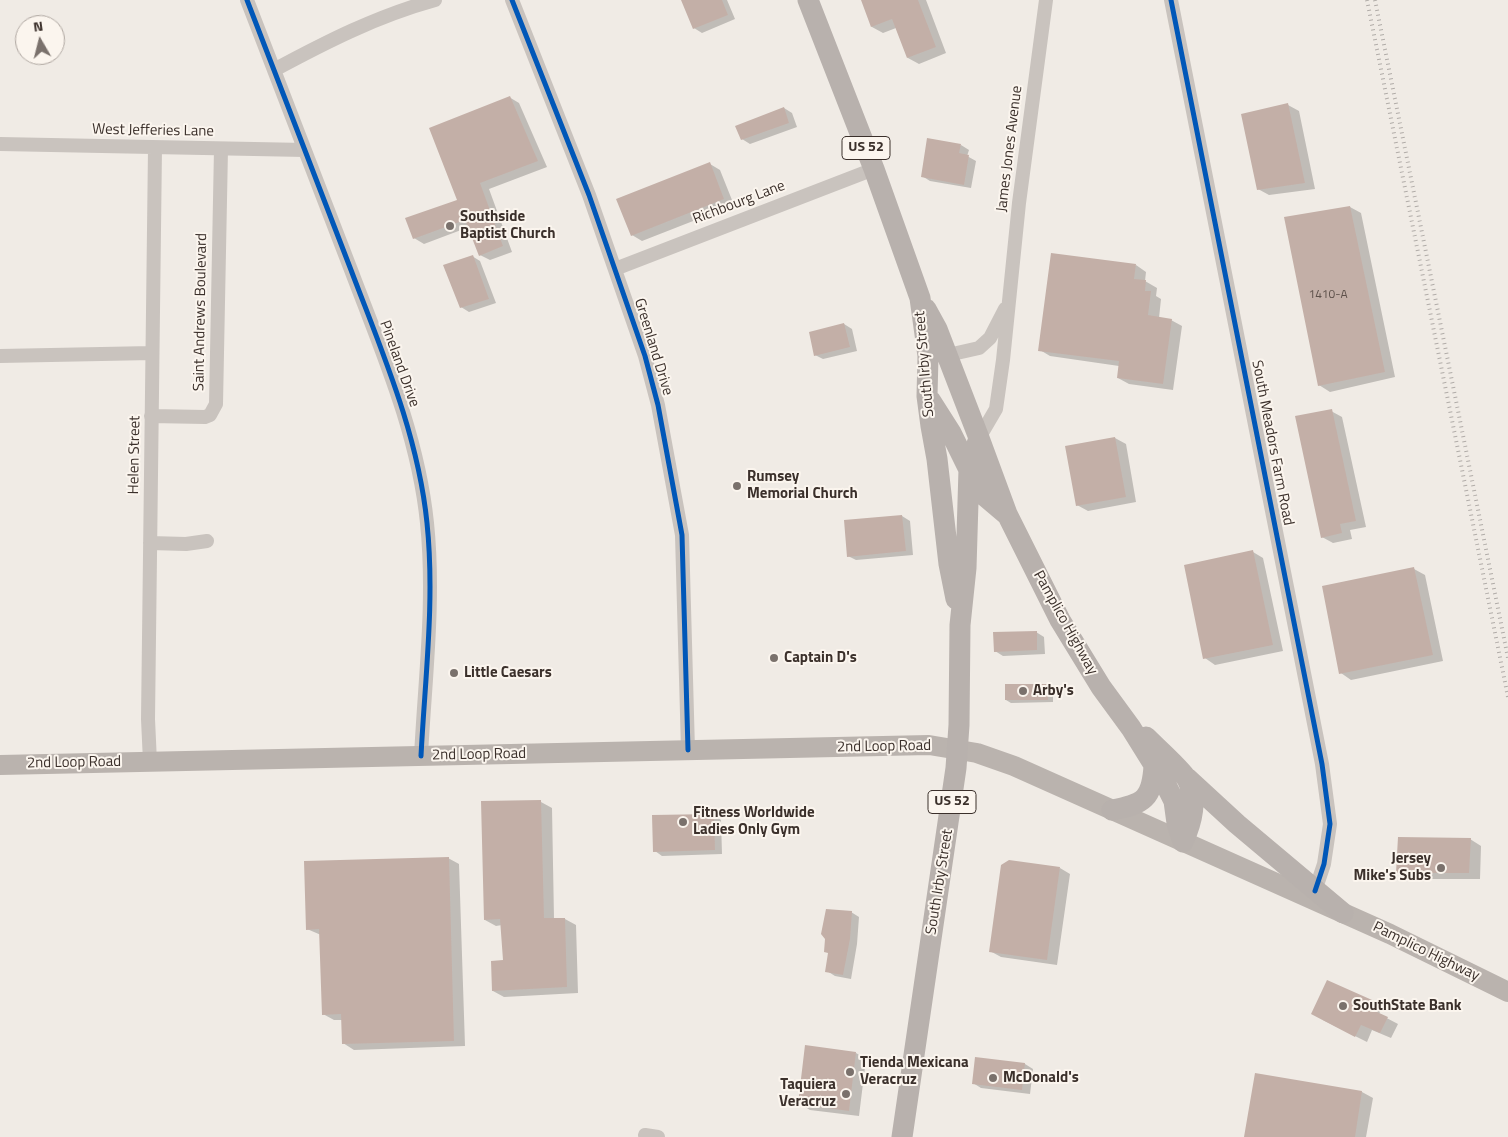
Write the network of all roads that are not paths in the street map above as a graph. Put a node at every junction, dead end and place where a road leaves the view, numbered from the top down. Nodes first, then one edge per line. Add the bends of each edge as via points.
1 (247, 0) edge
2 (435, 0) edge
3 (512, 0) edge
4 (808, 0) edge
5 (1046, 0) edge
6 (1171, 0) edge
7 (274, 70) junction
8 (0, 144) edge
9 (155, 148) junction
10 (221, 149) junction
11 (305, 150) junction
12 (874, 169) junction
13 (615, 269) junction
14 (920, 298) junction
15 (1009, 302) junction
16 (152, 353) junction
17 (948, 355) junction
18 (0, 356) edge
19 (928, 396) junction
20 (151, 416) junction
21 (980, 438) junction
22 (969, 469) junction
23 (1007, 514) junction
24 (207, 541) dead end
25 (150, 543) junction
26 (960, 625) junction
27 (1131, 728) junction
28 (958, 749) junction
29 (688, 750) junction
30 (421, 756) junction
31 (150, 762) junction
32 (0, 765) edge
33 (1154, 766) junction
34 (1187, 778) junction
35 (1112, 810) junction
36 (1183, 842) junction
37 (1315, 891) junction
38 (1343, 913) junction
39 (1508, 992) edge
40 (902, 1137) edge

1 - 7 street, Pineland Drive
2 - 7 street via 366,23
3 - 13 street, Greenland Drive
4 - 12 main road, South Irby Street / US 52
5 - 15 street, James Jones Avenue
6 - 37 street, South Meadors Farm Road via 1322,764 1330,824 1324,864
7 - 11 street, Pineland Drive
8 - 9 street, West Jefferies Lane
9 - 10 street, West Jefferies Lane
9 - 16 street, Helen Street
10 - 11 street, West Jefferies Lane
10 - 20 street, Saint Andrews Boulevard via 216,404 205,417
11 - 30 street, Pineland Drive via 385,359 414,449 422,487 427,523 430,639
12 - 13 street, Richbourg Lane
12 - 14 main road, South Irby Street / US 52
13 - 29 street, Greenland Drive via 658,405 682,535
14 - 17 main road, Pamplico Highway
14 - 19 main road, South Irby Street / US 52 via 928,356
15 - 17 street, James Jones Avenue via 990,338 979,348
15 - 21 street, James Jones Avenue via 996,410
16 - 18 street
16 - 20 street, Helen Street
17 - 21 main road, Pamplico Highway
19 - 22 main road, Pamplico Highway
19 - 26 main road, South Irby Street / US 52
20 - 25 street, Helen Street
21 - 22 main road, South Irby Street / US 52
21 - 23 main road, Pamplico Highway
22 - 23 main road, Pamplico Highway via 980,492
22 - 26 main road, South Irby Street / US 52 via 966,568
23 - 27 main road, Pamplico Highway via 1060,620 1101,687
24 - 25 street
25 - 31 street, Helen Street
26 - 28 main road, South Irby Street / US 52
27 - 33 main road, Pamplico Highway
27 - 34 main road, Pamplico Highway via 1143,733
28 - 29 main road, 2nd Loop Road via 929,745
28 - 35 main road, Pamplico Highway via 1014,766
28 - 40 main road, South Irby Street / US 52
29 - 30 main road, 2nd Loop Road
30 - 31 main road, 2nd Loop Road
31 - 32 main road, 2nd Loop Road
33 - 35 main road via 1153,784 1146,797 1135,805
33 - 36 main road, Pamplico Highway via 1174,801
34 - 36 main road via 1193,811
34 - 37 main road, Pamplico Highway
35 - 36 main road, Pamplico Highway
36 - 38 main road, Pamplico Highway
37 - 38 main road, Pamplico Highway
38 - 39 main road, Pamplico Highway

